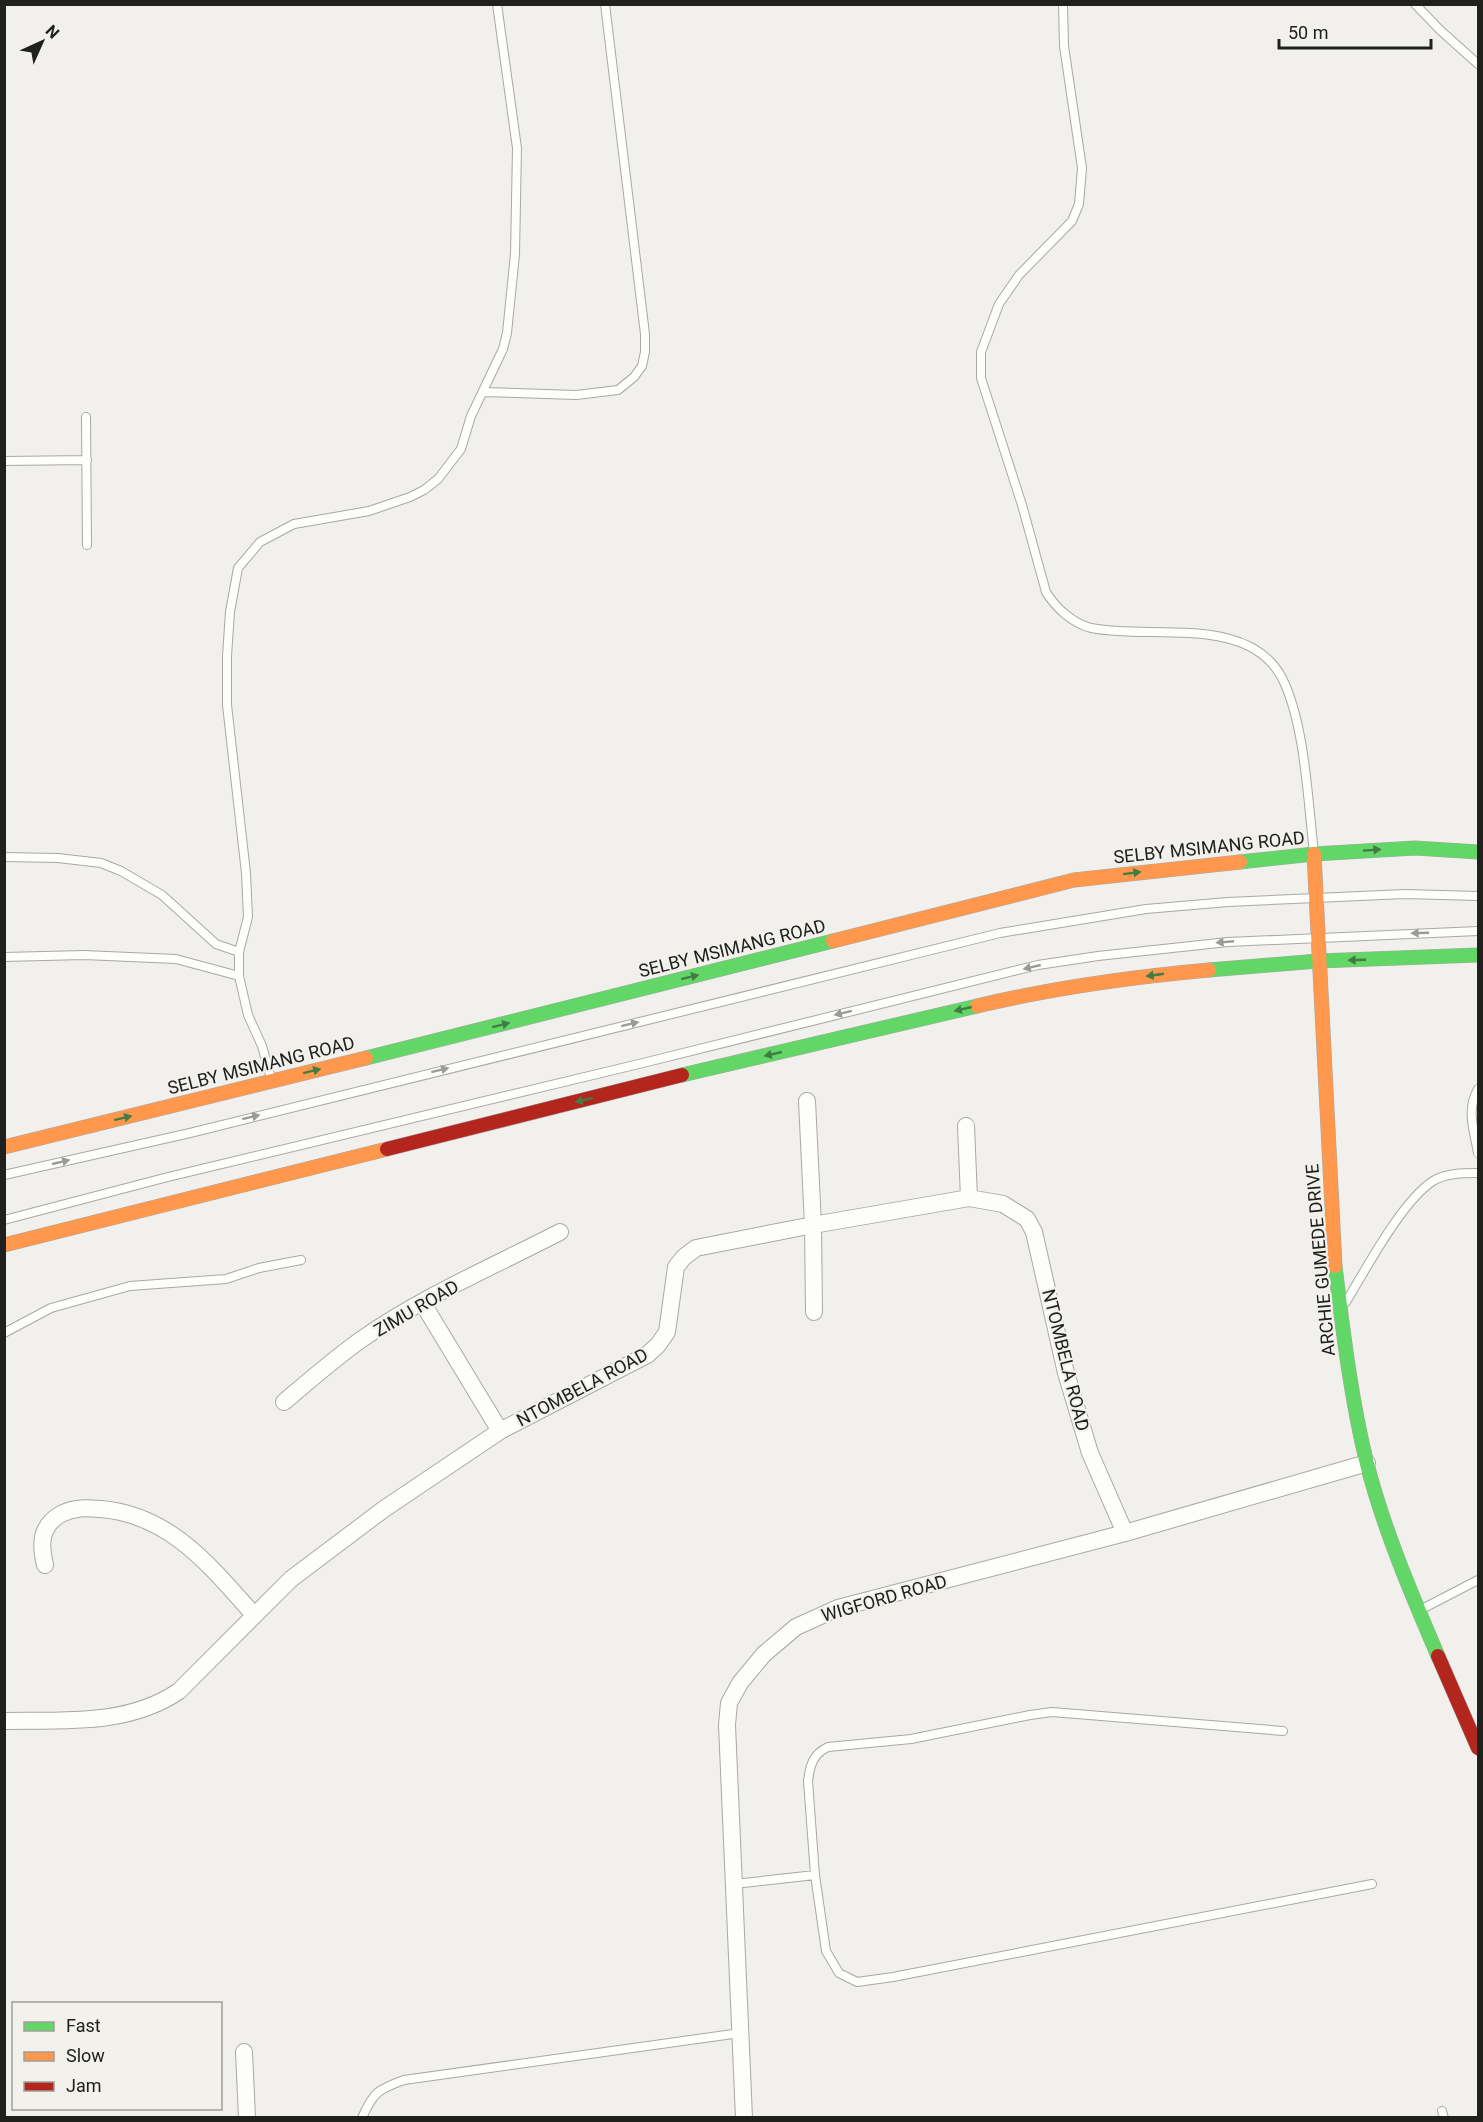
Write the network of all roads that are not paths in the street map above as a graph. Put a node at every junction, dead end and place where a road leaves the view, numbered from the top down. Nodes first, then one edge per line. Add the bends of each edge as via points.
1 (497, 4) edge
2 (604, 4) edge
3 (1062, 4) edge
4 (1415, 4) edge
5 (1479, 64) edge
6 (483, 392) junction
7 (86, 417) dead end
8 (87, 460) junction
9 (4, 461) edge
10 (87, 545) dead end
11 (1479, 852) edge
12 (1314, 854) junction
13 (4, 857) edge
14 (1479, 896) edge
15 (1316, 898) junction
16 (1479, 931) edge
17 (1317, 938) junction
18 (239, 952) junction
19 (1479, 955) edge
20 (4, 957) edge
21 (1318, 961) junction
22 (239, 976) junction
23 (272, 1081) junction
24 (1479, 1089) edge
25 (807, 1101) dead end
26 (966, 1126) dead end
27 (4, 1147) edge
28 (1479, 1153) edge
29 (1479, 1173) edge
30 (4, 1176) edge
31 (969, 1198) junction
32 (4, 1220) edge
33 (813, 1225) junction
34 (560, 1232) dead end
35 (4, 1245) edge
36 (301, 1260) dead end
37 (422, 1302) junction
38 (814, 1312) dead end
39 (1340, 1312) junction
40 (4, 1333) edge
41 (284, 1402) dead end
42 (500, 1431) junction
43 (1367, 1463) junction
44 (1125, 1533) junction
45 (45, 1565) dead end
46 (1479, 1580) edge
47 (1419, 1611) junction
48 (254, 1615) junction
49 (4, 1721) edge
50 (1474, 1728) edge
51 (1284, 1731) dead end
52 (1479, 1748) edge
53 (815, 1875) junction
54 (734, 1884) junction
55 (1372, 1884) dead end
56 (740, 2033) junction
57 (244, 2052) dead end
58 (247, 2118) edge
59 (362, 2118) edge
60 (744, 2118) edge

1 - 6 lane via 517,148 514,254 507,333
2 - 6 lane via 645,334 642,366 618,390 576,395
3 - 12 lane via 1064,46 1082,168 1079,204 1072,221 1020,275 999,304 981,352 981,378 1046,592 1054,604 1068,617 1090,628 1224,636 1258,649 1277,670 1289,694 1300,745
4 - 5 lane
6 - 18 lane via 461,449 438,479 424,490 369,511 294,524 260,542 238,568 230,612 227,705 246,873 248,917
7 - 8 lane
8 - 9 lane
8 - 10 lane
12 -> 11 main road, SELBY MSIMANG ROAD via 1415,848
12 - 15 main road, ARCHIE GUMEDE DRIVE
23 -> 12 main road, SELBY MSIMANG ROAD via 1074,880
13 - 18 lane via 101,863 121,871 162,895 216,944
14 - 15 lane
15 - 17 main road, ARCHIE GUMEDE DRIVE
30 -> 15 lane via 1000,933 1146,909
16 -> 17 lane
17 - 21 main road, ARCHIE GUMEDE DRIVE
17 -> 32 lane via 1228,942 1038,965
18 - 22 lane
19 -> 21 main road
20 - 22 lane via 176,959
21 -> 35 main road via 1164,974 1026,994 628,1088
21 - 39 main road, ARCHIE GUMEDE DRIVE
22 - 23 lane via 248,1015
27 -> 23 main road, SELBY MSIMANG ROAD
24 - 28 lane via 1471,1112
25 - 33 street
26 - 31 street
29 - 39 lane via 1447,1176 1423,1189 1378,1250
31 - 33 street, NTOMBELA ROAD
31 - 44 street, NTOMBELA ROAD via 1003,1204 1027,1219 1034,1232 1066,1373 1090,1453
33 - 38 street
33 - 42 street, NTOMBELA ROAD via 696,1248 676,1267 667,1332 658,1345 647,1355
34 - 37 street, ZIMU ROAD
36 - 40 lane via 226,1279 130,1286 51,1308
37 - 41 street, ZIMU ROAD via 335,1359
37 - 42 street
39 - 43 main road, ARCHIE GUMEDE DRIVE
42 - 48 street, NTOMBELA ROAD via 324,1553
43 - 44 street, WIGFORD ROAD
43 - 47 main road, ARCHIE GUMEDE DRIVE via 1388,1532
44 - 54 street, WIGFORD ROAD via 838,1608 796,1627 764,1654 729,1703
45 - 48 street via 41,1546 45,1532 58,1516 78,1508 133,1514 158,1525 206,1562
46 - 47 lane
47 - 50 main road, ARCHIE GUMEDE DRIVE
48 - 49 street, NTOMBELA ROAD via 179,1691 161,1703 93,1720
50 - 52 main road, ARCHIE GUMEDE DRIVE
51 - 53 lane via 1052,1713 911,1739 828,1747 820,1751 809,1768
53 - 54 lane
53 - 55 lane via 826,1951 839,1973 857,1982
54 - 56 street, WIGFORD ROAD
56 - 59 lane via 404,2080 381,2088
56 - 60 street, WIGFORD ROAD
57 - 58 street

